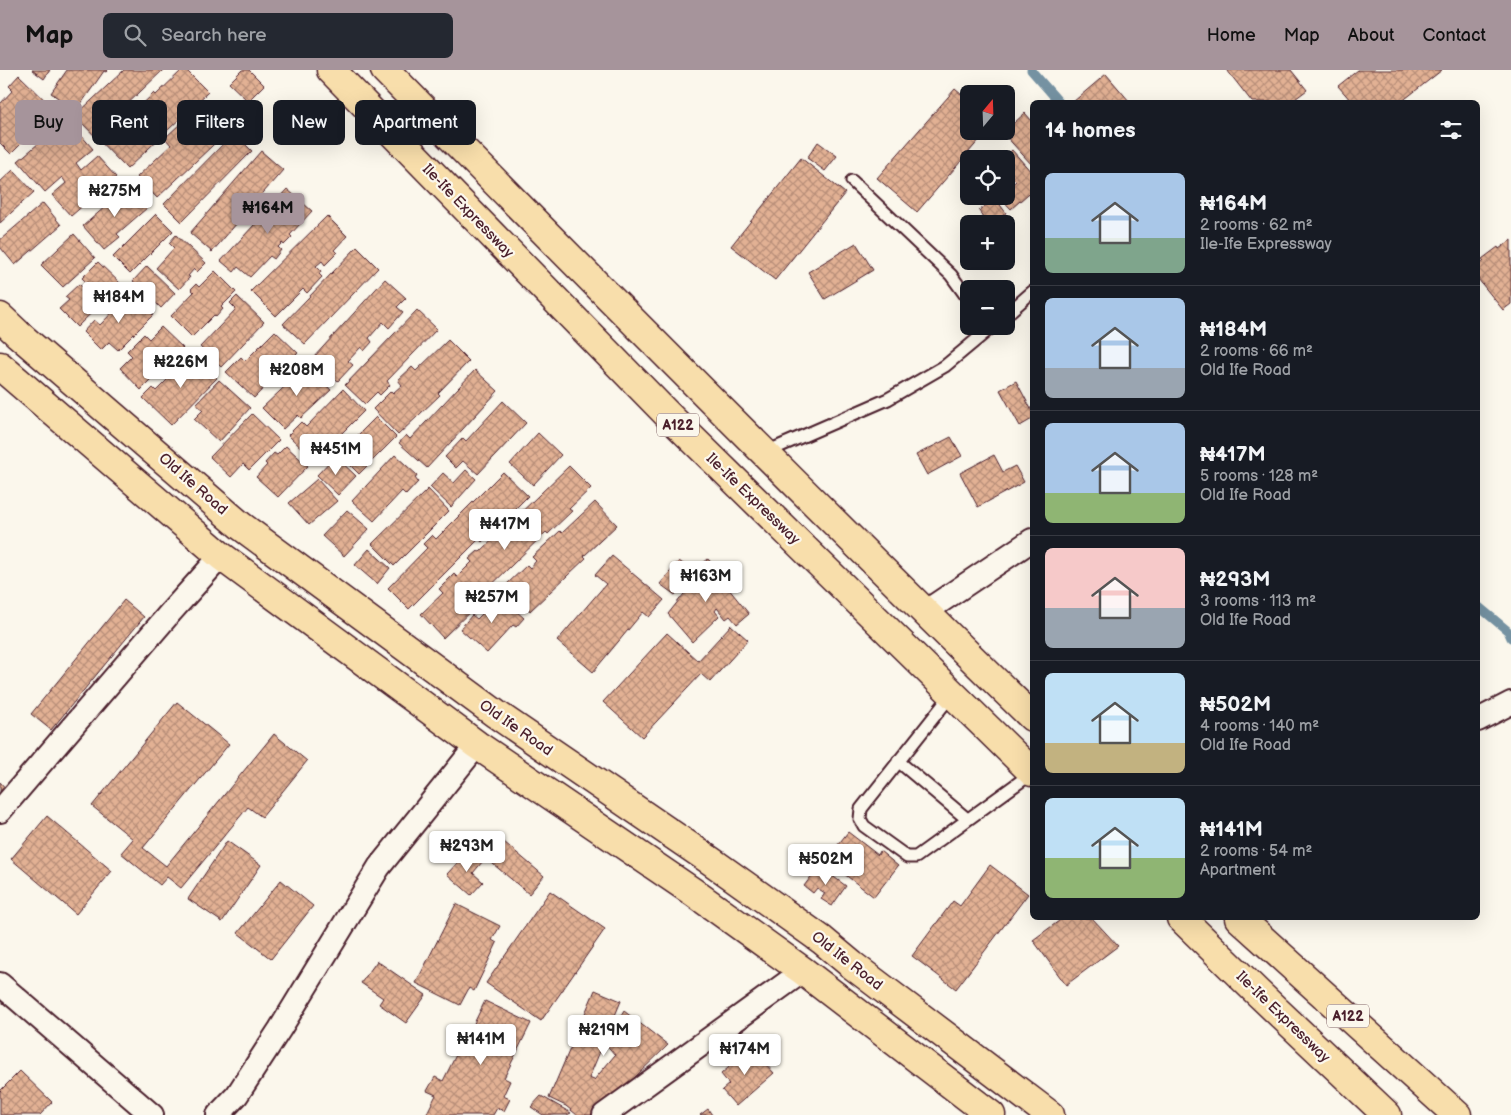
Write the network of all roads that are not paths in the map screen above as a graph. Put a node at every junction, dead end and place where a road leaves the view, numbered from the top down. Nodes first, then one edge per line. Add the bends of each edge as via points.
1 (331, 70) edge
2 (385, 70) edge
3 (852, 182) dead end
4 (960, 288) edge
5 (1030, 294) edge
6 (1015, 307) edge
7 (0, 317) edge
8 (981, 335) edge
9 (0, 366) edge
10 (764, 452) junction
11 (1030, 541) edge
12 (221, 556) junction
13 (925, 612) junction
14 (952, 693) junction
15 (1511, 703) edge
16 (1030, 715) edge
17 (1480, 719) edge
18 (477, 745) junction
19 (898, 761) junction
20 (1030, 771) edge
21 (1030, 774) edge
22 (0, 811) edge
23 (967, 819) junction
24 (1183, 920) edge
25 (1241, 920) edge
26 (803, 971) junction
27 (0, 984) edge
28 (152, 1115) edge
29 (218, 1115) edge
30 (604, 1115) edge
31 (991, 1115) edge
32 (1050, 1115) edge
33 (1387, 1115) edge
34 (1456, 1115) edge

1 - 14 main road, Ile-Ife Expressway / A122 via 666,413
2 - 10 main road, A122
3 - 4 lane via 951,275
5 - 6 lane
7 - 32 main road, Old Ife Road via 241,526 496,714 814,935
8 - 10 lane via 945,366 888,399
9 - 12 main road
10 - 13 main road, A122
11 - 13 street
12 - 18 main road
12 - 22 street
13 - 16 main road, A122
14 - 19 lane
14 - 20 main road, Ile-Ife Expressway / A122
15 - 17 street
18 - 26 main road
18 - 29 street via 379,867 280,1029 237,1095
19 - 23 lane
19 - 23 lane via 861,809 860,819 864,826 911,857 920,854
21 - 23 lane
24 - 33 main road, Ile-Ife Expressway / A122
25 - 34 main road, A122
26 - 30 street
26 - 31 main road
27 - 28 street

